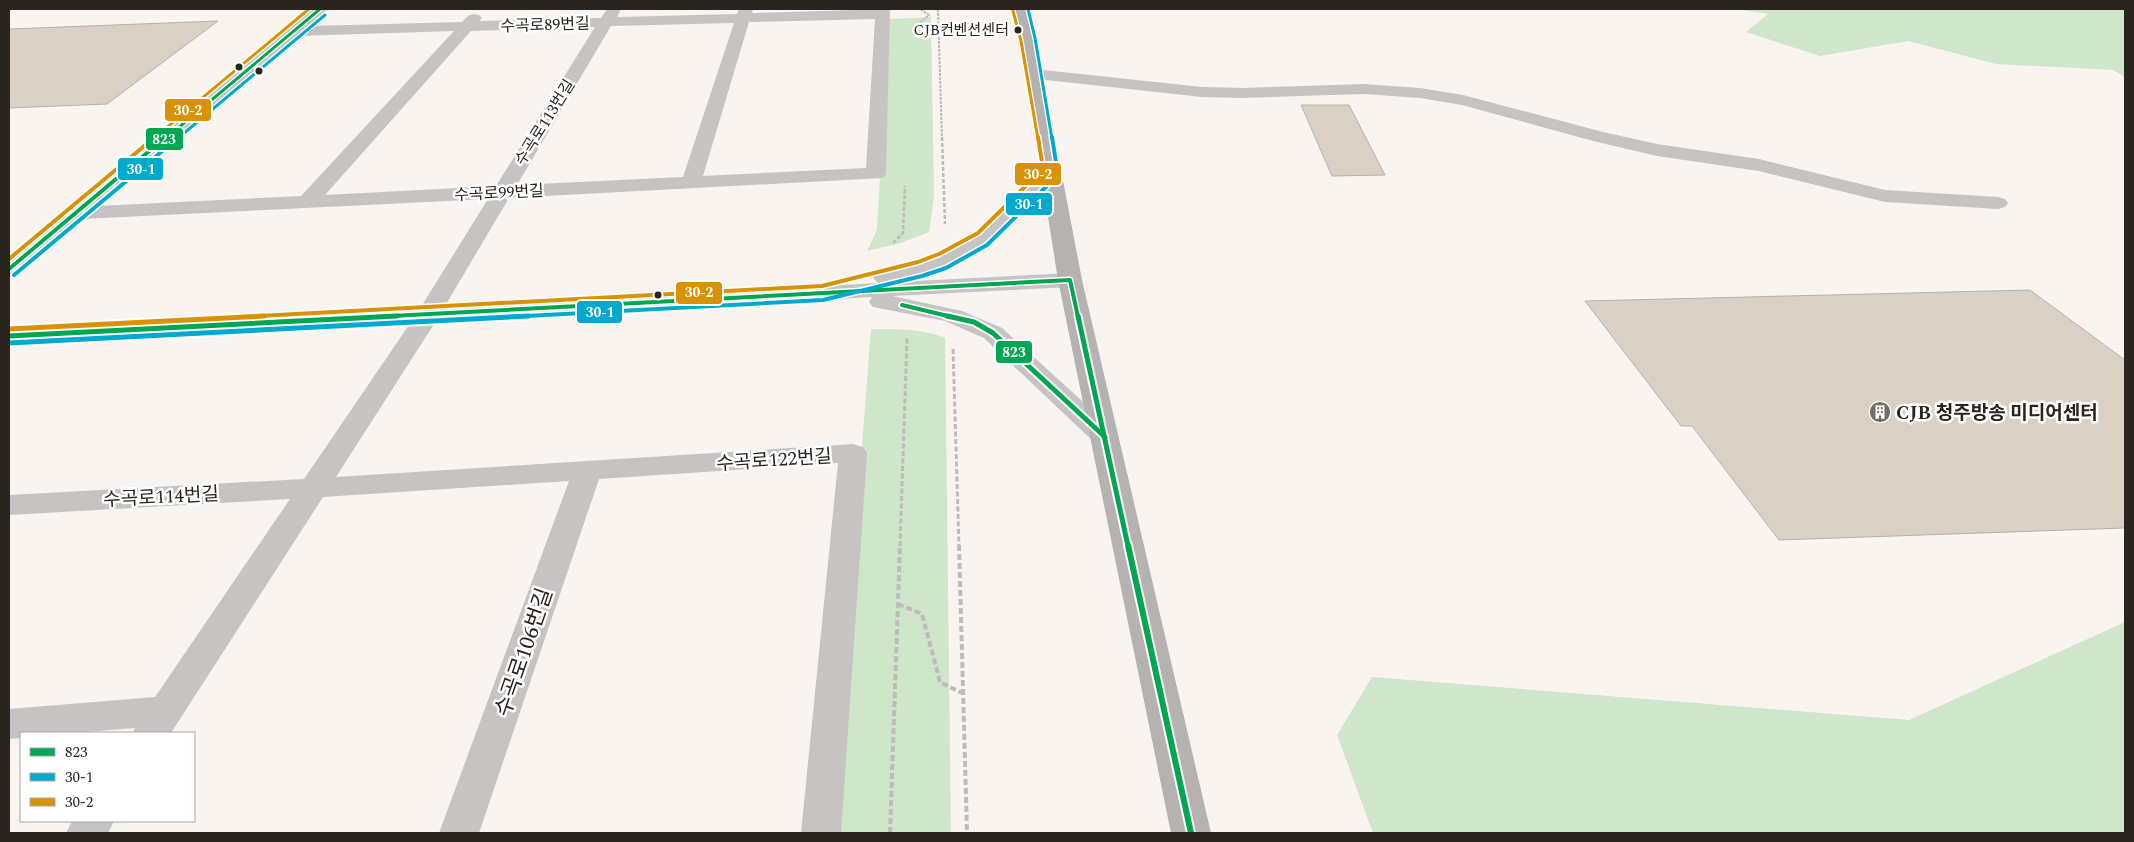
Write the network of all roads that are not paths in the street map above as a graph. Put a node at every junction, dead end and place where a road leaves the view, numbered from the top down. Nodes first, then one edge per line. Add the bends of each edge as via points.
1 (320, 9) edge
2 (483, 9) edge
3 (1020, 9) edge
4 (883, 11) edge
5 (744, 13) edge
6 (610, 16) edge
7 (467, 26) junction
8 (294, 31) junction
9 (1034, 74) junction
10 (880, 83) joint
11 (1051, 172) junction
12 (691, 183) junction
13 (501, 192) junction
14 (307, 202) junction
15 (1998, 203) dead end
16 (76, 213) junction
17 (9, 269) edge
18 (1070, 280) junction
19 (823, 293) junction
20 (429, 313) junction
21 (9, 336) edge
22 (1105, 437) junction
23 (587, 471) junction
24 (314, 488) junction
25 (9, 505) edge
26 (158, 722) edge
27 (9, 724) edge
28 (93, 822) edge
29 (86, 833) edge
30 (459, 833) edge
31 (821, 833) edge
32 (1191, 833) edge

1 - 8 street
2 - 7 street, 수곡로89번길
3 - 9 main road
4 - 5 street, 수곡로89번길
4 - 10 street, 수곡로89번길
5 - 6 street, 수곡로89번길
5 - 12 street
6 - 7 street, 수곡로89번길
6 - 13 street, 수곡로113번길
7 - 8 street, 수곡로89번길
7 - 14 street, 수곡로89번길
8 - 16 street
9 - 11 main road
9 - 15 street via 1202,92 1364,89 1420,93 1463,100 1638,146 1759,165 1885,196
10 - 12 street, 수곡로99번길 via 876,174
11 - 18 main road
11 - 19 street via 982,239 942,261
12 - 13 street, 수곡로99번길
13 - 14 street, 수곡로99번길
13 - 20 street, 수곡로113번길
14 - 16 street, 수곡로99번길
16 - 17 street
18 - 19 street
18 - 22 main road
19 - 20 street
19 - 22 street via 917,307 974,322 1008,345
20 - 21 street
20 - 24 street
22 - 32 main road
23 - 24 street, 수곡로122번길
23 - 30 street, 수곡로106번길
23 - 31 street, 수곡로122번길 via 853,453
24 - 25 street, 수곡로114번길
24 - 26 street
26 - 27 street
28 - 29 street

